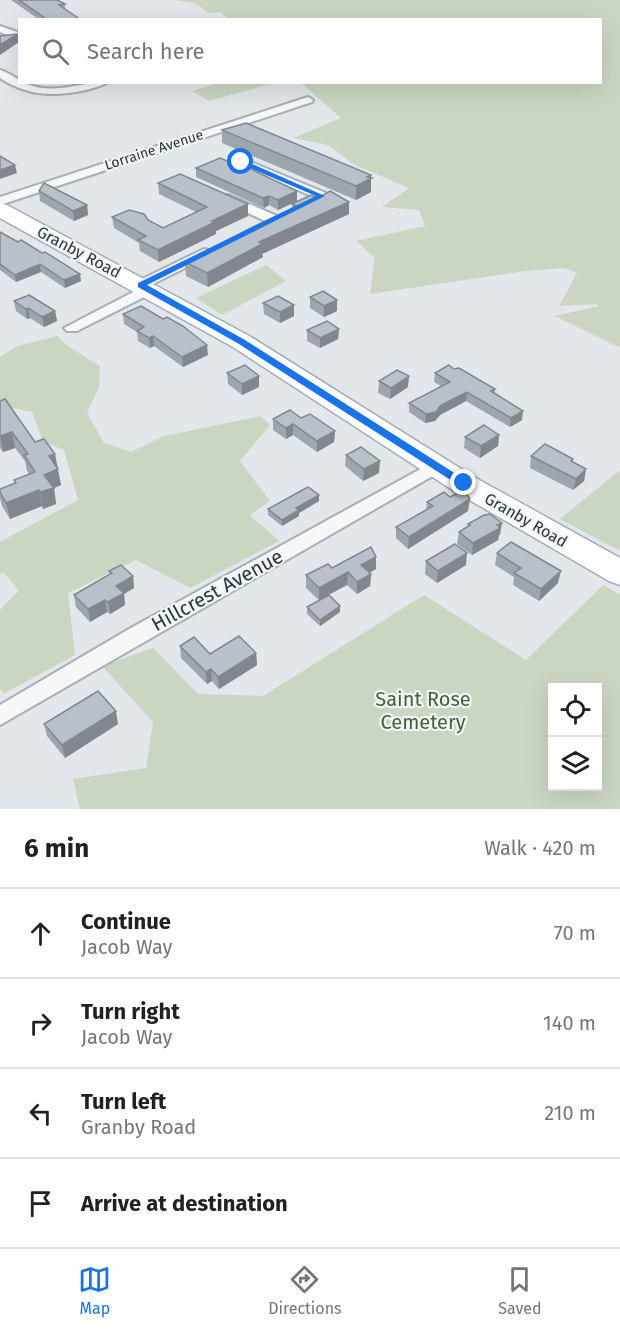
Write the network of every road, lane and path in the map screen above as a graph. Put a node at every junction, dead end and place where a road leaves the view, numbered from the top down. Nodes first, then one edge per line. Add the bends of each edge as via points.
1 (0, 29) edge
2 (18, 36) edge
3 (0, 73) edge
4 (18, 83) edge
5 (19, 84) edge
6 (95, 84) edge
7 (308, 100) dead end
8 (241, 162) edge
9 (218, 195) edge
10 (0, 201) edge
11 (0, 209) edge
12 (282, 214) junction
13 (252, 229) edge
14 (211, 249) edge
15 (145, 287) junction
16 (72, 328) dead end
17 (437, 466) junction
18 (620, 573) edge
19 (0, 717) edge

1 - 2 street
3 - 4 street
5 - 6 street via 47,93
7 - 10 street, Lorraine Avenue
8 - 12 street via 322,196
9 - 12 street
11 - 15 main road, Granby Road
12 - 13 street
14 - 15 street
15 - 16 street
15 - 17 main road, Granby Road via 262,354
17 - 18 main road, Granby Road
17 - 19 street, Hillcrest Avenue via 136,635

